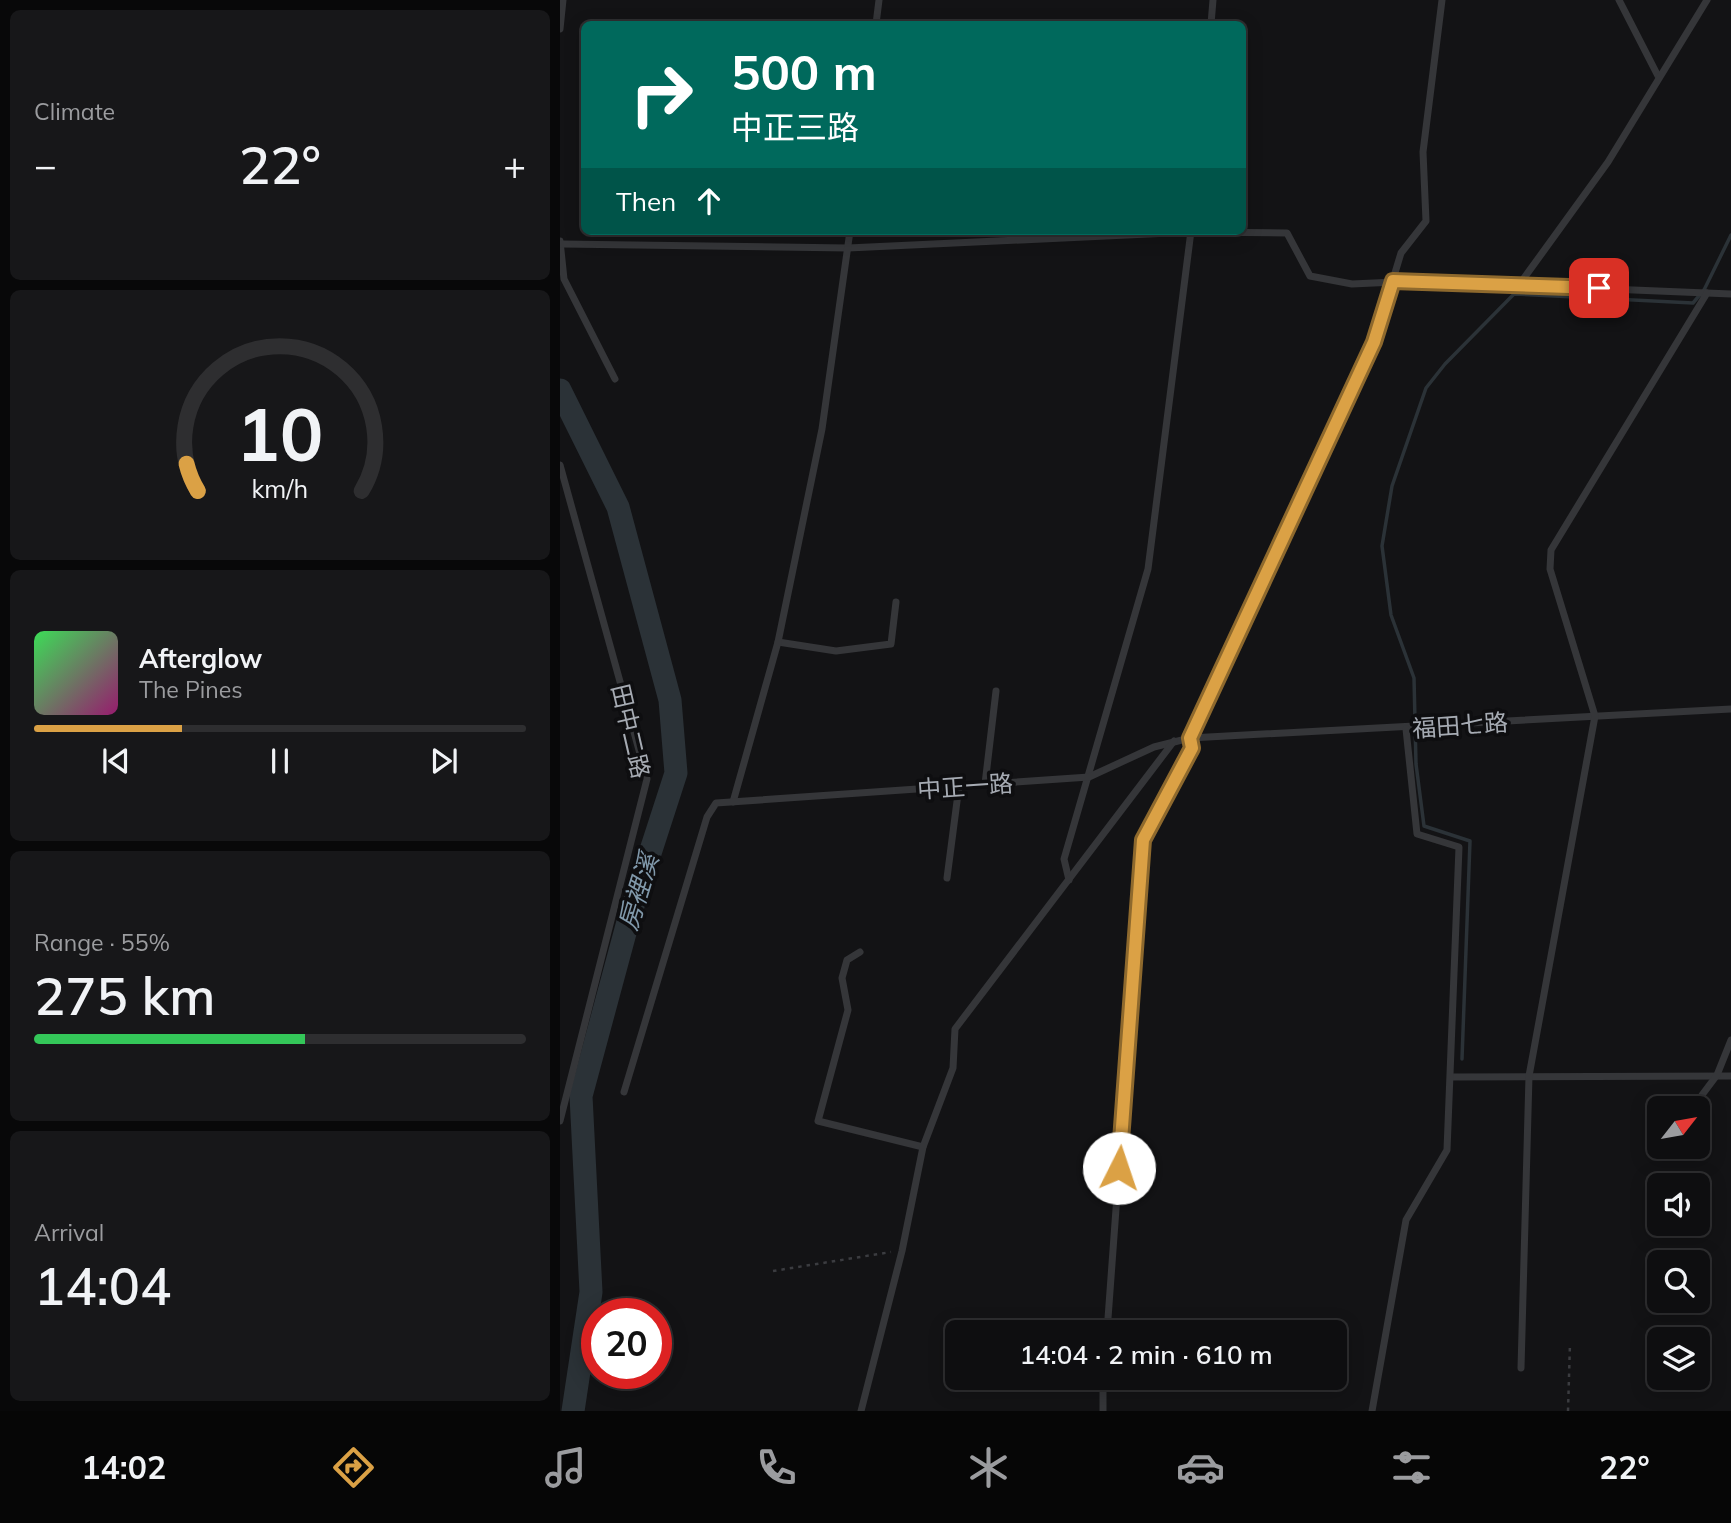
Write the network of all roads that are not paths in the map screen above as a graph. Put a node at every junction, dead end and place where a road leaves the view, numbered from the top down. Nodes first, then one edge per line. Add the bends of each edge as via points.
1 (563, 0) edge
2 (879, 0) edge
3 (1213, 0) edge
4 (1442, 0) edge
5 (1619, 0) edge
6 (1707, 0) edge
7 (876, 21) edge
8 (1211, 21) edge
9 (560, 29) edge
10 (1658, 76) junction
11 (1246, 233) edge
12 (850, 235) edge
13 (1127, 235) edge
14 (1191, 235) edge
15 (561, 242) edge
16 (848, 248) junction
17 (1393, 281) junction
18 (1519, 285) junction
19 (1707, 293) junction
20 (1731, 294) edge
21 (615, 379) dead end
22 (560, 465) edge
23 (896, 602) dead end
24 (778, 642) junction
25 (996, 691) dead end
26 (1731, 709) edge
27 (1595, 716) junction
28 (1406, 729) junction
29 (1190, 738) junction
30 (1174, 741) junction
31 (1088, 777) junction
32 (985, 784) junction
33 (959, 786) junction
34 (733, 802) junction
35 (947, 878) dead end
36 (1069, 880) junction
37 (860, 952) dead end
38 (1731, 1040) edge
39 (1717, 1075) junction
40 (1529, 1076) junction
41 (1731, 1076) edge
42 (1451, 1077) junction
43 (624, 1092) dead end
44 (1702, 1095) dead end
45 (560, 1121) edge
46 (923, 1147) junction
47 (1108, 1320) edge
48 (1521, 1368) dead end
49 (1103, 1390) edge
50 (861, 1411) edge
51 (1103, 1411) edge
52 (1372, 1411) edge

1 - 9 lane
2 - 7 lane
3 - 8 lane
4 - 17 lane via 1423,152 1426,221 1401,253
5 - 10 lane
6 - 10 lane
10 - 18 lane via 1608,162
11 - 17 lane via 1287,233 1310,276 1352,284
12 - 16 lane
13 - 16 lane
14 - 31 lane via 1148,569
15 - 16 lane
15 - 21 lane via 564,279
16 - 24 lane via 822,429
17 - 18 lane
17 - 29 lane via 1374,342
18 - 19 lane
19 - 20 lane
19 - 27 lane via 1551,550 1550,569
22 - 45 lane, 田中二路 via 647,779
23 - 24 lane via 891,644 835,651
24 - 34 lane
25 - 32 lane
26 - 27 lane, 福田七路
27 - 28 lane, 福田七路
27 - 40 lane
28 - 29 lane, 福田七路
28 - 42 lane via 1417,834 1460,847
29 - 30 lane, 中正一路
29 - 47 lane via 1192,748 1143,840
30 - 31 lane, 中正一路
30 - 36 lane
31 - 32 lane, 中正一路
31 - 36 lane via 1064,859
32 - 33 lane, 中正一路
33 - 34 lane, 中正一路
33 - 35 lane
34 - 43 lane via 716,803 707,817
36 - 46 lane via 955,1029 953,1068
37 - 46 lane via 847,960 842,978 848,1010 818,1121
38 - 39 lane
39 - 40 lane
39 - 41 lane
39 - 44 lane
40 - 42 lane
40 - 48 lane
42 - 52 lane via 1447,1150 1406,1220
46 - 50 lane
49 - 51 lane

